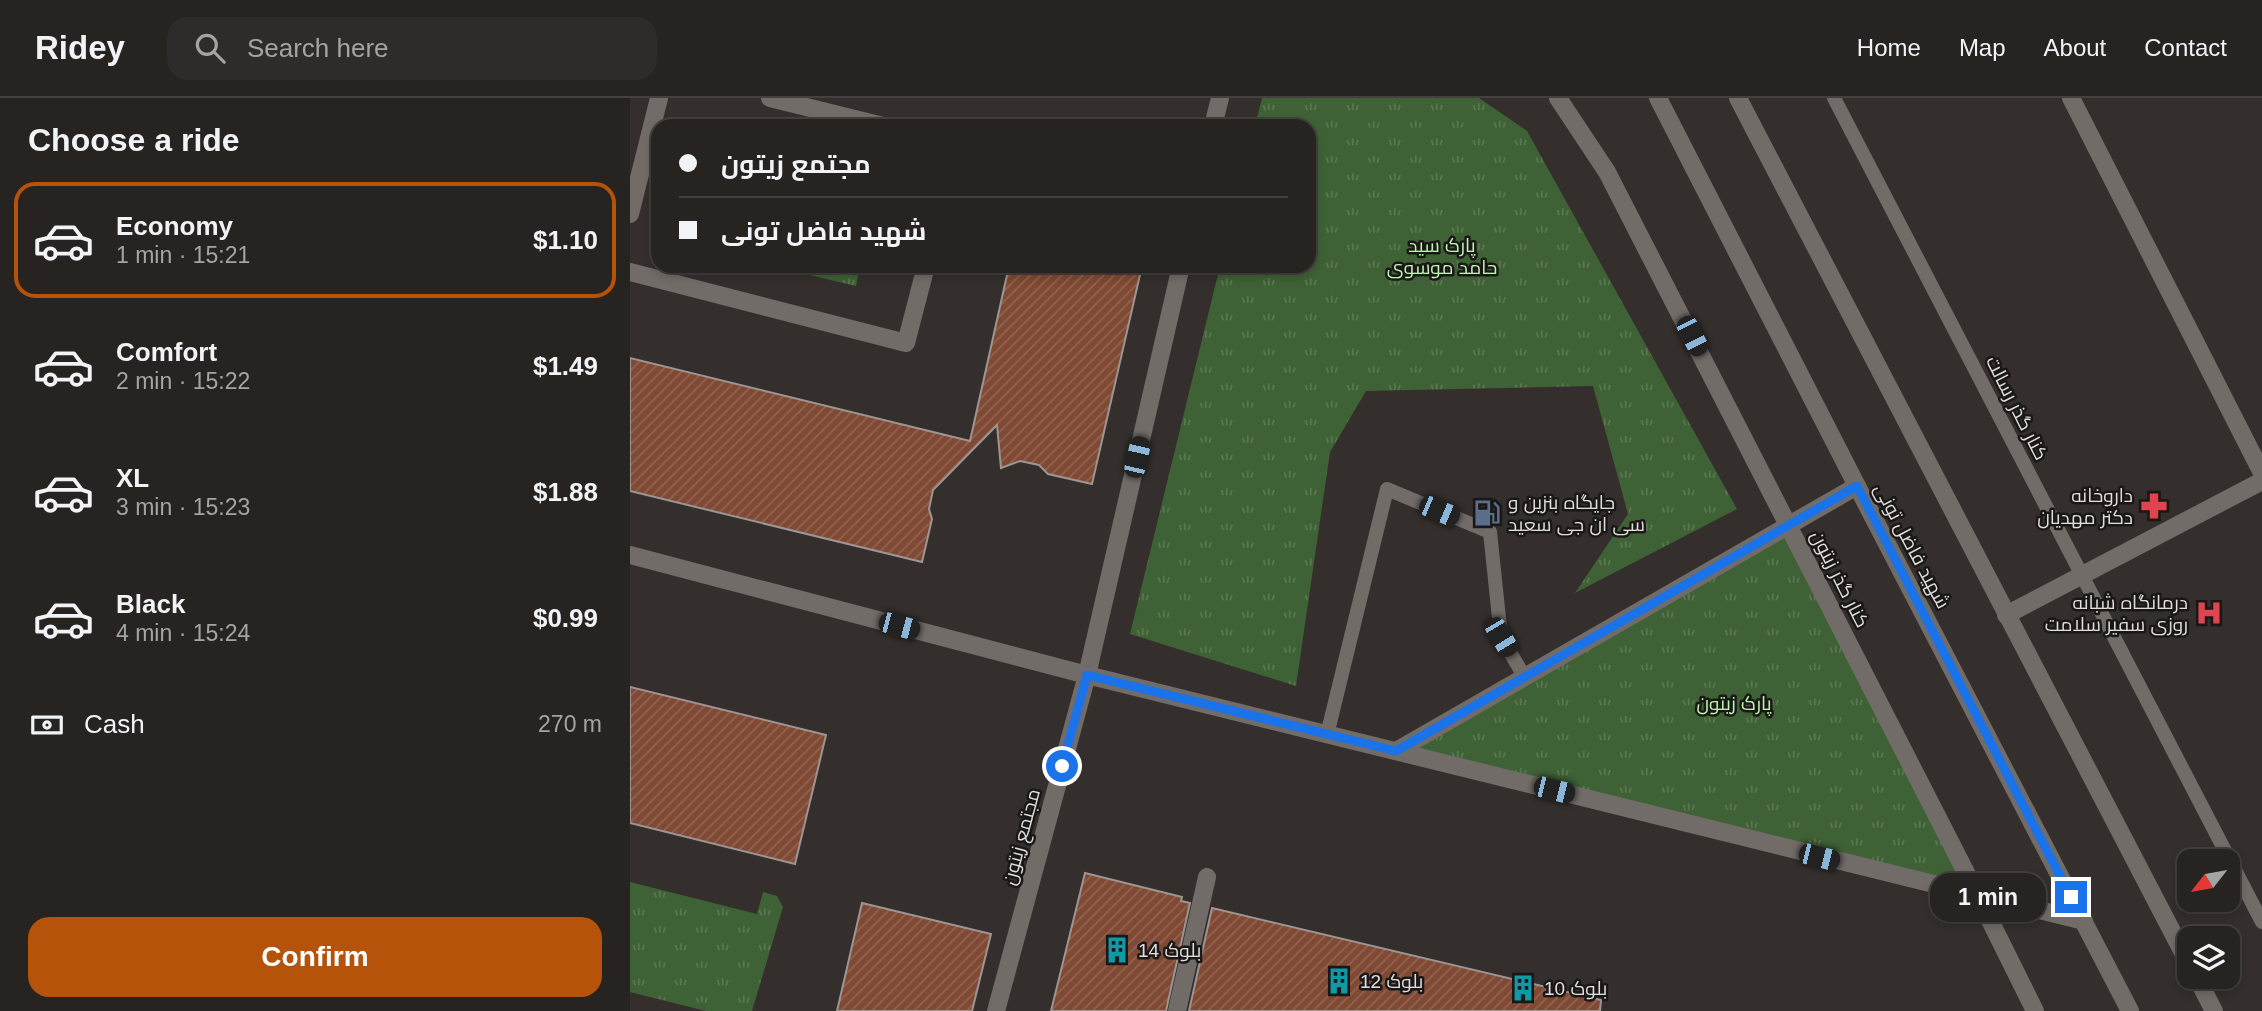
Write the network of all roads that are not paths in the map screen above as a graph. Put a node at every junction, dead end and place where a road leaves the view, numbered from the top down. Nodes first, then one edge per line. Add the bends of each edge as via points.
1 (659, 98) edge
2 (770, 98) edge
3 (1220, 98) edge
4 (1558, 98) edge
5 (1658, 98) edge
6 (1738, 98) edge
7 (1834, 98) edge
8 (2071, 98) edge
9 (654, 119) edge
10 (855, 119) edge
11 (1215, 119) edge
12 (651, 130) edge
13 (630, 214) edge
14 (630, 272) edge
15 (924, 273) edge
16 (1179, 273) edge
17 (2262, 472) edge
18 (2262, 481) edge
19 (1857, 486) junction
20 (1788, 524) junction
21 (630, 555) edge
22 (2082, 576) junction
23 (2006, 615) junction
24 (1087, 675) junction
25 (1524, 676) junction
26 (1327, 735) junction
27 (1396, 751) junction
28 (1207, 877) dead end
29 (1978, 896) junction
30 (2084, 921) junction
31 (2262, 922) edge
32 (2177, 941) edge
33 (2203, 989) edge
34 (996, 1011) edge
35 (1177, 1011) edge
36 (2035, 1011) edge
37 (2130, 1011) edge
38 (2214, 1011) edge

1 - 9 main road
2 - 10 main road
3 - 11 main road
4 - 20 main road, کنار گذر زیتون via 1607,172
5 - 19 main road, شهید فاضل تونی
6 - 23 main road
7 - 22 lane, کنار گذر رسالت
8 - 17 main road
12 - 13 main road
14 - 15 main road via 906,342
16 - 24 main road, مجتمع زیتون
18 - 22 main road
19 - 20 main road
19 - 30 main road, شهید فاضل تونی
20 - 25 main road
20 - 29 main road, کنار گذر زیتون
21 - 24 main road
22 - 23 main road
22 - 31 lane, کنار گذر رسالت
23 - 32 main road
24 - 26 main road
24 - 34 main road, مجتمع زیتون
25 - 26 lane via 1501,637 1490,532 1387,489
25 - 27 main road
26 - 27 main road
27 - 29 main road
28 - 35 main road
29 - 30 main road
29 - 36 main road, کنار گذر زیتون
30 - 37 main road, شهید فاضل تونی
33 - 38 main road

